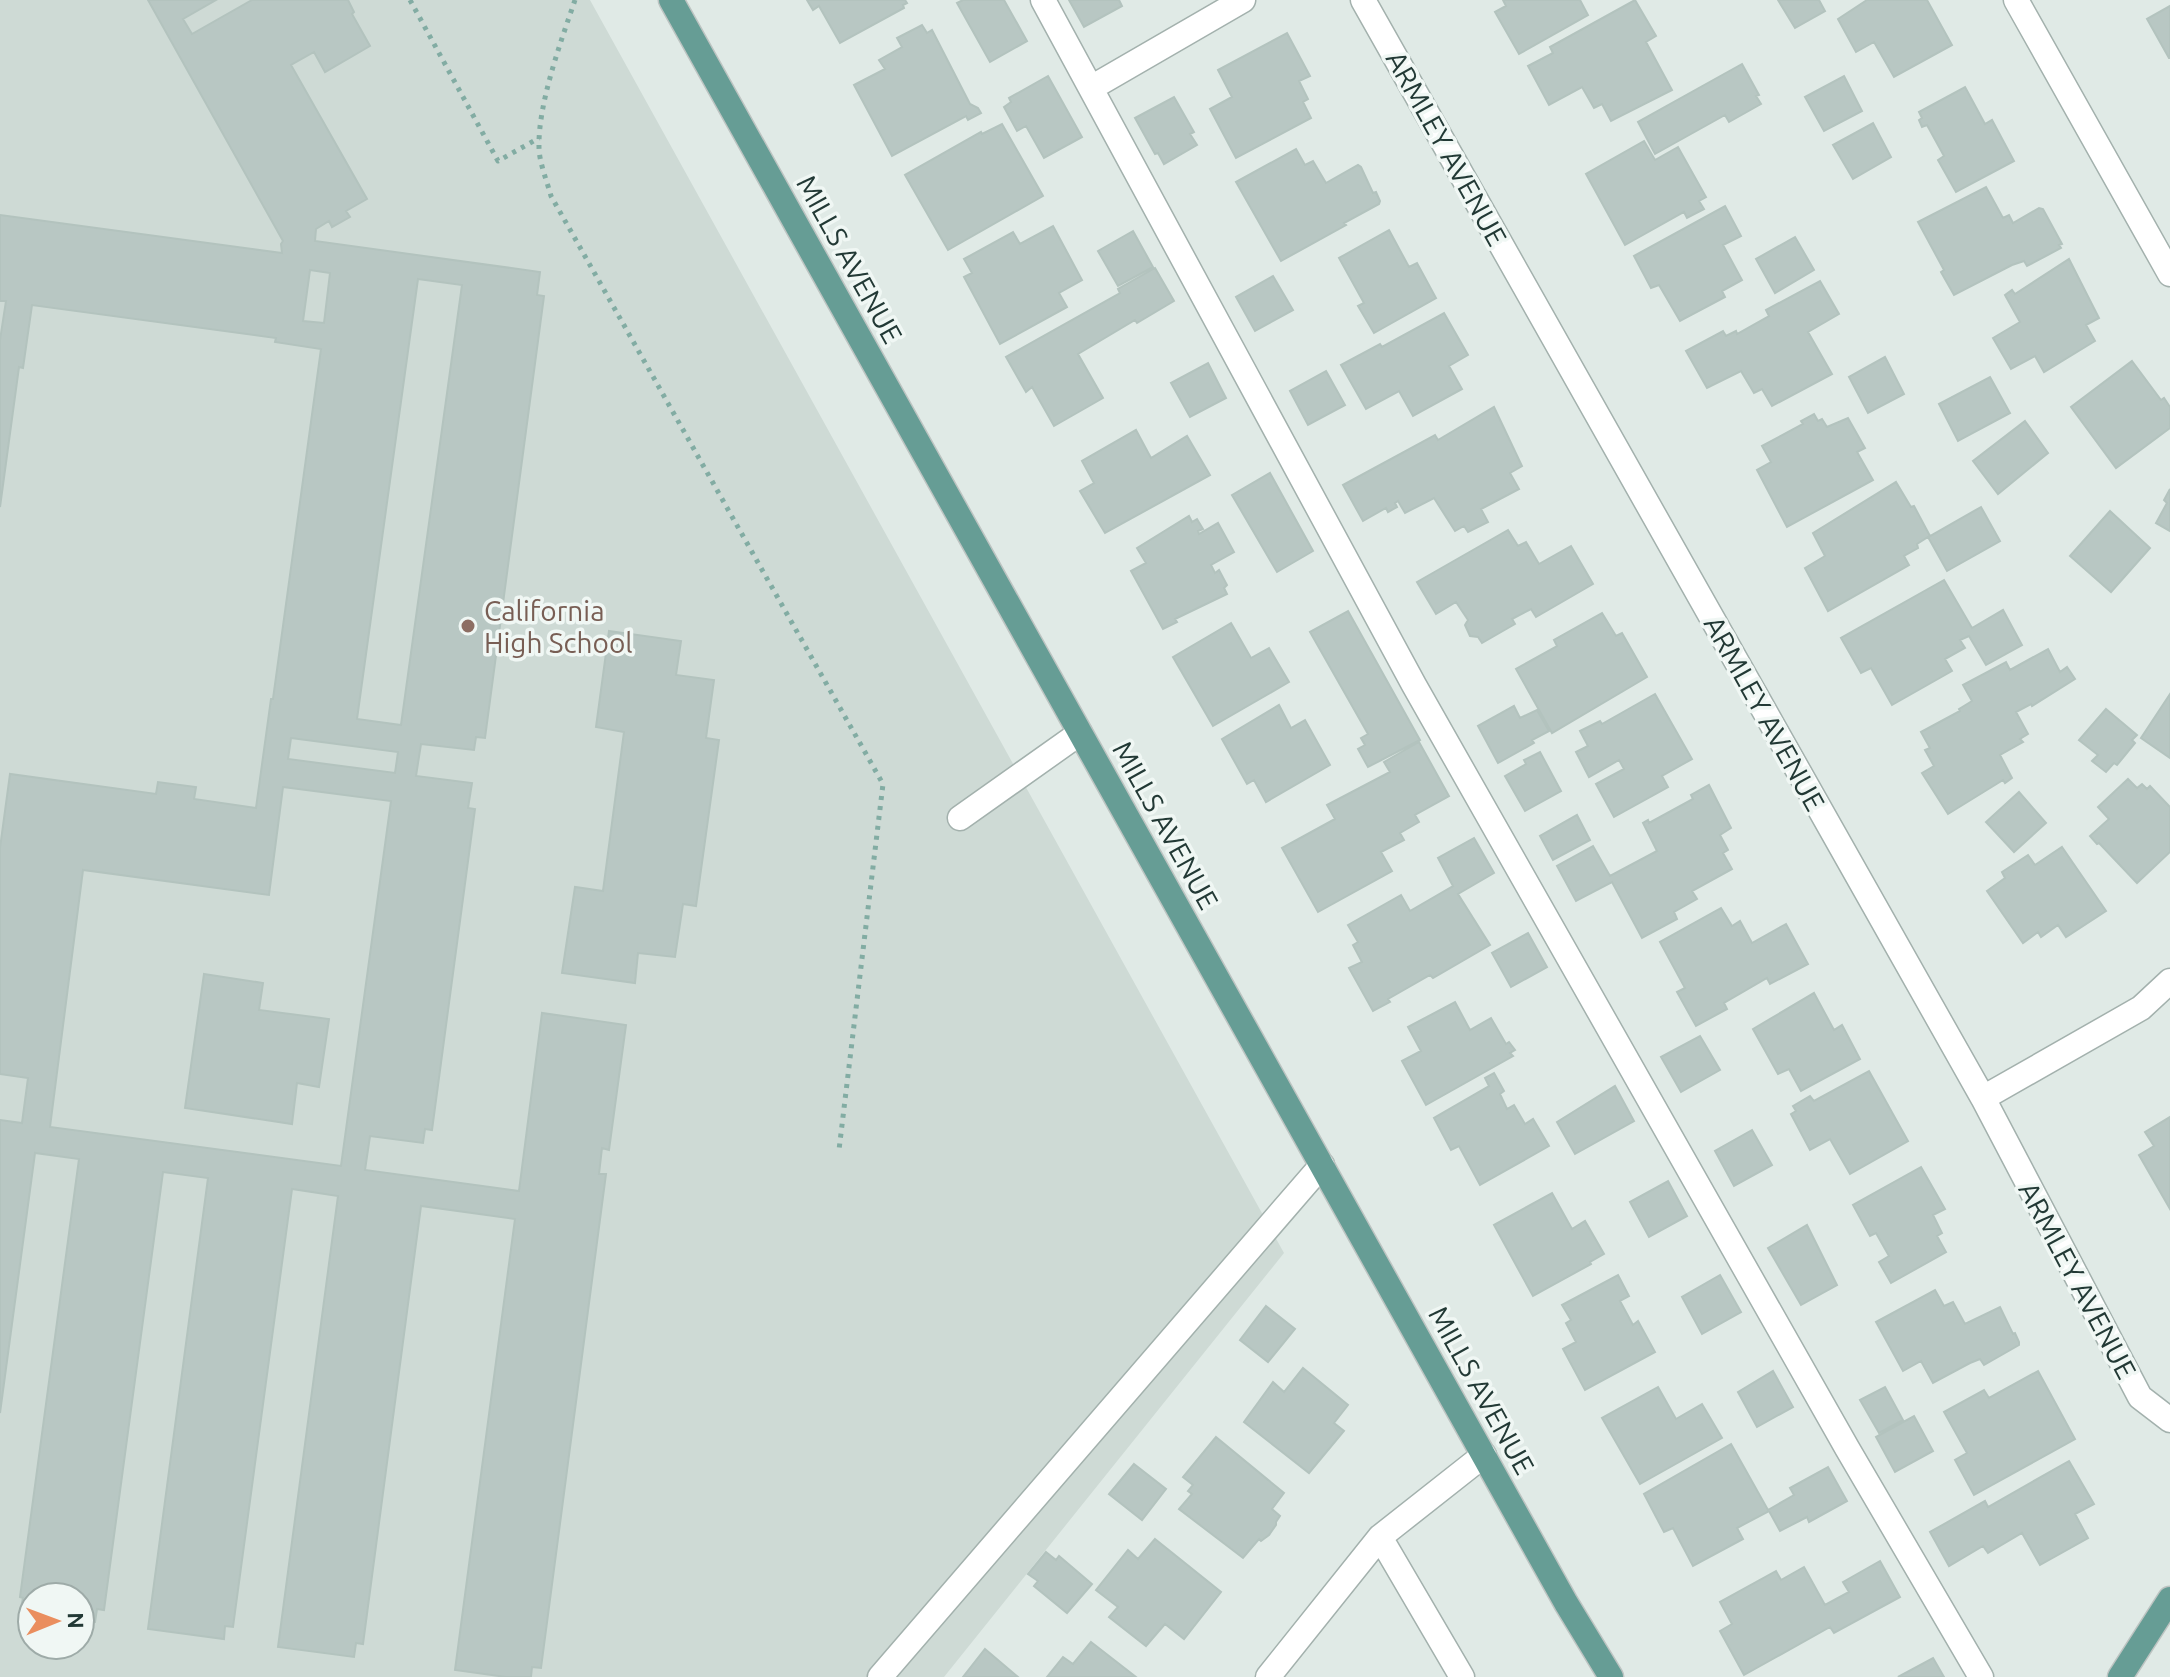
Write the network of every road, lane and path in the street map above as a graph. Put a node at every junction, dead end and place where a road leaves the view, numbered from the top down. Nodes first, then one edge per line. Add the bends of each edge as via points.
1 (410, 0) edge
2 (575, 0) edge
3 (671, 0) edge
4 (1043, 0) edge
5 (1243, 0) edge
6 (1363, 0) edge
7 (2016, 0) edge
8 (1091, 88) junction
9 (540, 137) junction
10 (2170, 274) edge
11 (1080, 733) junction
12 (960, 818) dead end
13 (2170, 981) edge
14 (1983, 1098) junction
15 (839, 1150) dead end
16 (1322, 1165) junction
17 (2170, 1420) edge
18 (1484, 1455) junction
19 (1380, 1537) junction
20 (2170, 1599) edge
21 (880, 1677) edge
22 (1268, 1677) edge
23 (1462, 1677) edge
24 (1611, 1677) edge
25 (1981, 1677) edge
26 (2120, 1677) edge

1 - 9 path via 498,161
2 - 9 path via 544,105
3 - 11 main road, MILLS AVENUE
4 - 8 street
5 - 8 street
6 - 14 street, ARMLEY AVENUE
7 - 10 street
8 - 25 street via 1414,685
9 - 15 path via 551,196 883,784
11 - 12 street
11 - 16 main road, MILLS AVENUE
13 - 14 street via 2141,1008
14 - 17 street, ARMLEY AVENUE via 2140,1397
16 - 18 main road, MILLS AVENUE
16 - 21 street
18 - 19 street
18 - 24 main road, MILLS AVENUE
19 - 22 street
19 - 23 street
20 - 26 main road

